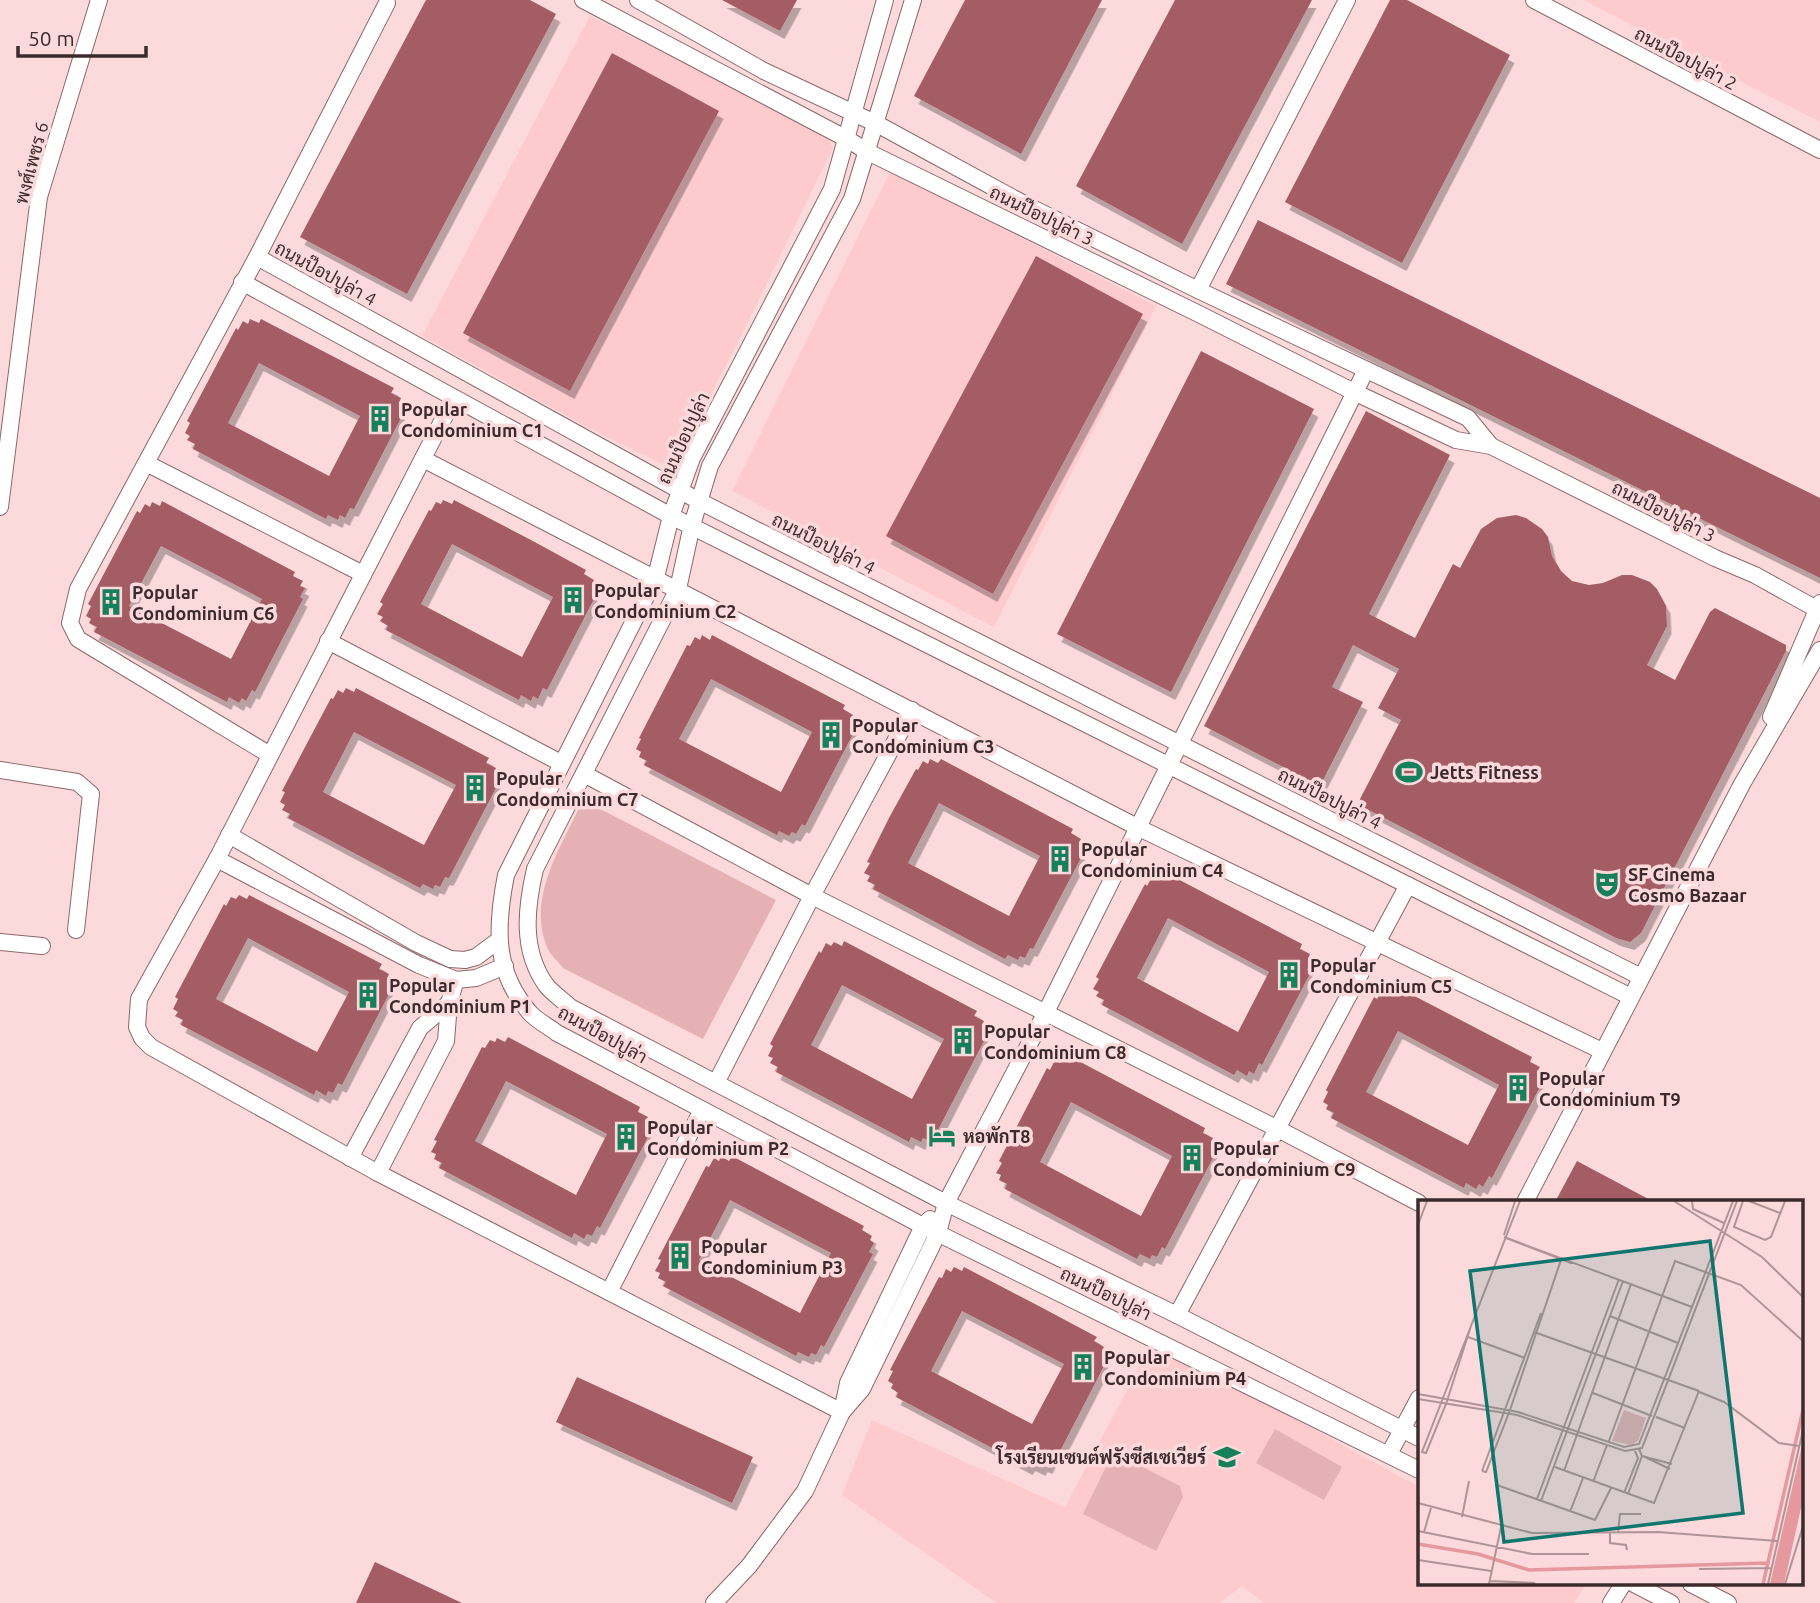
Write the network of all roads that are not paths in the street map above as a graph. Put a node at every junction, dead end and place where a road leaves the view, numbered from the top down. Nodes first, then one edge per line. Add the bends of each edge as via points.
1 (99, 0) edge
2 (638, 0) edge
3 (885, 0) edge
4 (913, 0) edge
5 (1346, 0) edge
6 (1534, 0) edge
7 (594, 2) edge
8 (387, 3) dead end
9 (764, 71) junction
10 (754, 91) junction
11 (853, 112) junction
12 (877, 124) junction
13 (847, 139) junction
14 (1820, 150) edge
15 (868, 152) junction
16 (257, 257) junction
17 (242, 282) junction
18 (1198, 290) junction
19 (415, 345) junction
20 (404, 368) junction
21 (1366, 370) junction
22 (1354, 392) junction
23 (454, 398) junction
24 (1491, 446) junction
25 (423, 459) junction
26 (146, 463) junction
27 (679, 490) junction
28 (699, 501) junction
29 (0, 507) edge
30 (671, 516) junction
31 (692, 525) junction
32 (363, 574) junction
33 (656, 577) junction
34 (678, 589) junction
35 (1819, 608) edge
36 (328, 641) junction
37 (1820, 650) edge
38 (1009, 658) junction
39 (999, 679) junction
40 (912, 710) junction
41 (1179, 744) junction
42 (270, 755) junction
43 (561, 763) junction
44 (1169, 765) junction
45 (0, 770) edge
46 (584, 774) junction
47 (1742, 784) junction
48 (1139, 828) junction
49 (229, 835) junction
50 (217, 859) junction
51 (1408, 885) junction
52 (812, 896) junction
53 (76, 930) dead end
54 (499, 940) junction
55 (0, 942) edge
56 (1378, 943) junction
57 (43, 946) dead end
58 (505, 965) junction
59 (1641, 977) junction
60 (456, 980) junction
61 (1631, 997) junction
62 (449, 1003) junction
63 (1045, 1014) junction
64 (1602, 1051) junction
65 (716, 1083) junction
66 (702, 1110) junction
67 (1276, 1128) junction
68 (350, 1158) junction
69 (378, 1173) junction
70 (1526, 1200) edge
71 (1418, 1202) edge
72 (946, 1203) junction
73 (931, 1229) junction
74 (609, 1292) junction
75 (1177, 1315) junction
76 (1418, 1400) edge
77 (842, 1412) junction
78 (1402, 1429) junction
79 (1418, 1437) edge
80 (1389, 1454) junction
81 (1418, 1469) edge
82 (1622, 1586) edge
83 (1638, 1586) edge
84 (1695, 1586) edge
85 (713, 1603) edge
86 (1611, 1603) edge
87 (1671, 1603) edge
88 (1728, 1603) edge

1 - 29 street, พงศ์เพชร 6 via 39,197
2 - 9 street, ถนนป๊อปปูล่า 3
3 - 11 street, ถนนป๊อปปูล่า
4 - 12 street, ถนนป๊อปปูล่า
5 - 18 street
6 - 14 street, ถนนป๊อปปูล่า 2
7 - 10 street, ถนนป๊อปปูล่า 3
8 - 16 street
9 - 10 street
9 - 11 street, ถนนป๊อปปูล่า 3
10 - 13 street, ถนนป๊อปปูล่า 3
11 - 12 street, ถนนป๊อปปูล่า 3
11 - 13 street, ถนนป๊อปปูล่า
12 - 15 street, ถนนป๊อปปูล่า
12 - 18 street, ถนนป๊อปปูล่า 3 via 1026,205
13 - 15 street, ถนนป๊อปปูล่า 3
13 - 27 street, ถนนป๊อปปูล่า via 832,189
15 - 22 street, ถนนป๊อปปูล่า 3
15 - 28 street, ถนนป๊อปปูล่า via 852,199 710,466
16 - 17 street, ถนนป๊อปปูล่า 4
16 - 19 street, ถนนป๊อปปูล่า 4
17 - 20 street
17 - 26 street, ถนนป๊อปปูล่า 4
18 - 21 street, ถนนป๊อปปูล่า 3
19 - 20 street
19 - 27 street, ถนนป๊อปปูล่า 4
20 - 23 street
21 - 22 street
21 - 24 street, ถนนป๊อปปูล่า 3 via 1468,418
22 - 24 street, ถนนป๊อปปูล่า 3 via 1456,439
22 - 41 street
23 - 25 street
23 - 30 street
24 - 35 street, ถนนป๊อปปูล่า 3
25 - 32 street
25 - 33 street
26 - 32 street
26 - 42 street, ถนนป๊อปปูล่า 4 via 78,589 70,623 78,639
27 - 28 street, ถนนป๊อปปูล่า 4
27 - 30 street, ถนนป๊อปปูล่า
28 - 31 street, ถนนป๊อปปูล่า
28 - 38 street, ถนนป๊อปปูล่า 4
30 - 31 street
30 - 33 street, ถนนป๊อปปูล่า
31 - 34 street, ถนนป๊อปปูล่า
31 - 39 street
32 - 36 street
33 - 34 street
33 - 43 street, ถนนป๊อปปูล่า
34 - 40 street
34 - 46 street, ถนนป๊อปปูล่า
35 - 47 street
36 - 42 street
36 - 43 street
37 - 47 street
38 - 39 street
38 - 41 street, ถนนป๊อปปูล่า 4
39 - 44 street
40 - 48 street
40 - 52 street
41 - 44 street
41 - 59 street, ถนนป๊อปปูล่า 4
42 - 49 street
43 - 54 street, ถนนป๊อปปูล่า via 506,875
44 - 48 street
44 - 51 street
45 - 53 street via 77,782 91,794
46 - 52 street
46 - 65 street, ถนนป๊อปปูล่า via 535,869 527,940 538,971 547,987 570,1007
47 - 59 street
48 - 56 street
48 - 63 street
49 - 50 street
49 - 54 street via 450,959 476,957
50 - 60 street
50 - 68 street via 139,999 139,1033 152,1046
51 - 56 street
51 - 61 street
52 - 63 street
52 - 65 street
54 - 58 street, ถนนป๊อปปูล่า
55 - 57 street
56 - 64 street
56 - 67 street
58 - 60 street via 476,978
58 - 66 street, ถนนป๊อปปูล่า via 513,990 533,1016
59 - 61 street
60 - 62 street
61 - 64 street
62 - 68 street via 420,1028
62 - 69 street via 446,1041
63 - 67 street
63 - 72 street
64 - 70 street
65 - 72 street, ถนนป๊อปปูล่า
66 - 73 street, ถนนป๊อปปูล่า
66 - 74 street
67 - 71 street
67 - 75 street
68 - 69 street
69 - 74 street
72 - 73 street
72 - 75 street, ถนนป๊อปปูล่า
73 - 77 street via 862,1389
73 - 80 street, ถนนป๊อปปูล่า
74 - 77 street
75 - 78 street, ถนนป๊อปปูล่า
76 - 78 street
77 - 85 street via 805,1490 750,1566
78 - 79 street, ถนนป๊อปปูล่า
78 - 80 street
80 - 81 street, ถนนป๊อปปูล่า
82 - 86 street
83 - 87 street
84 - 88 street

